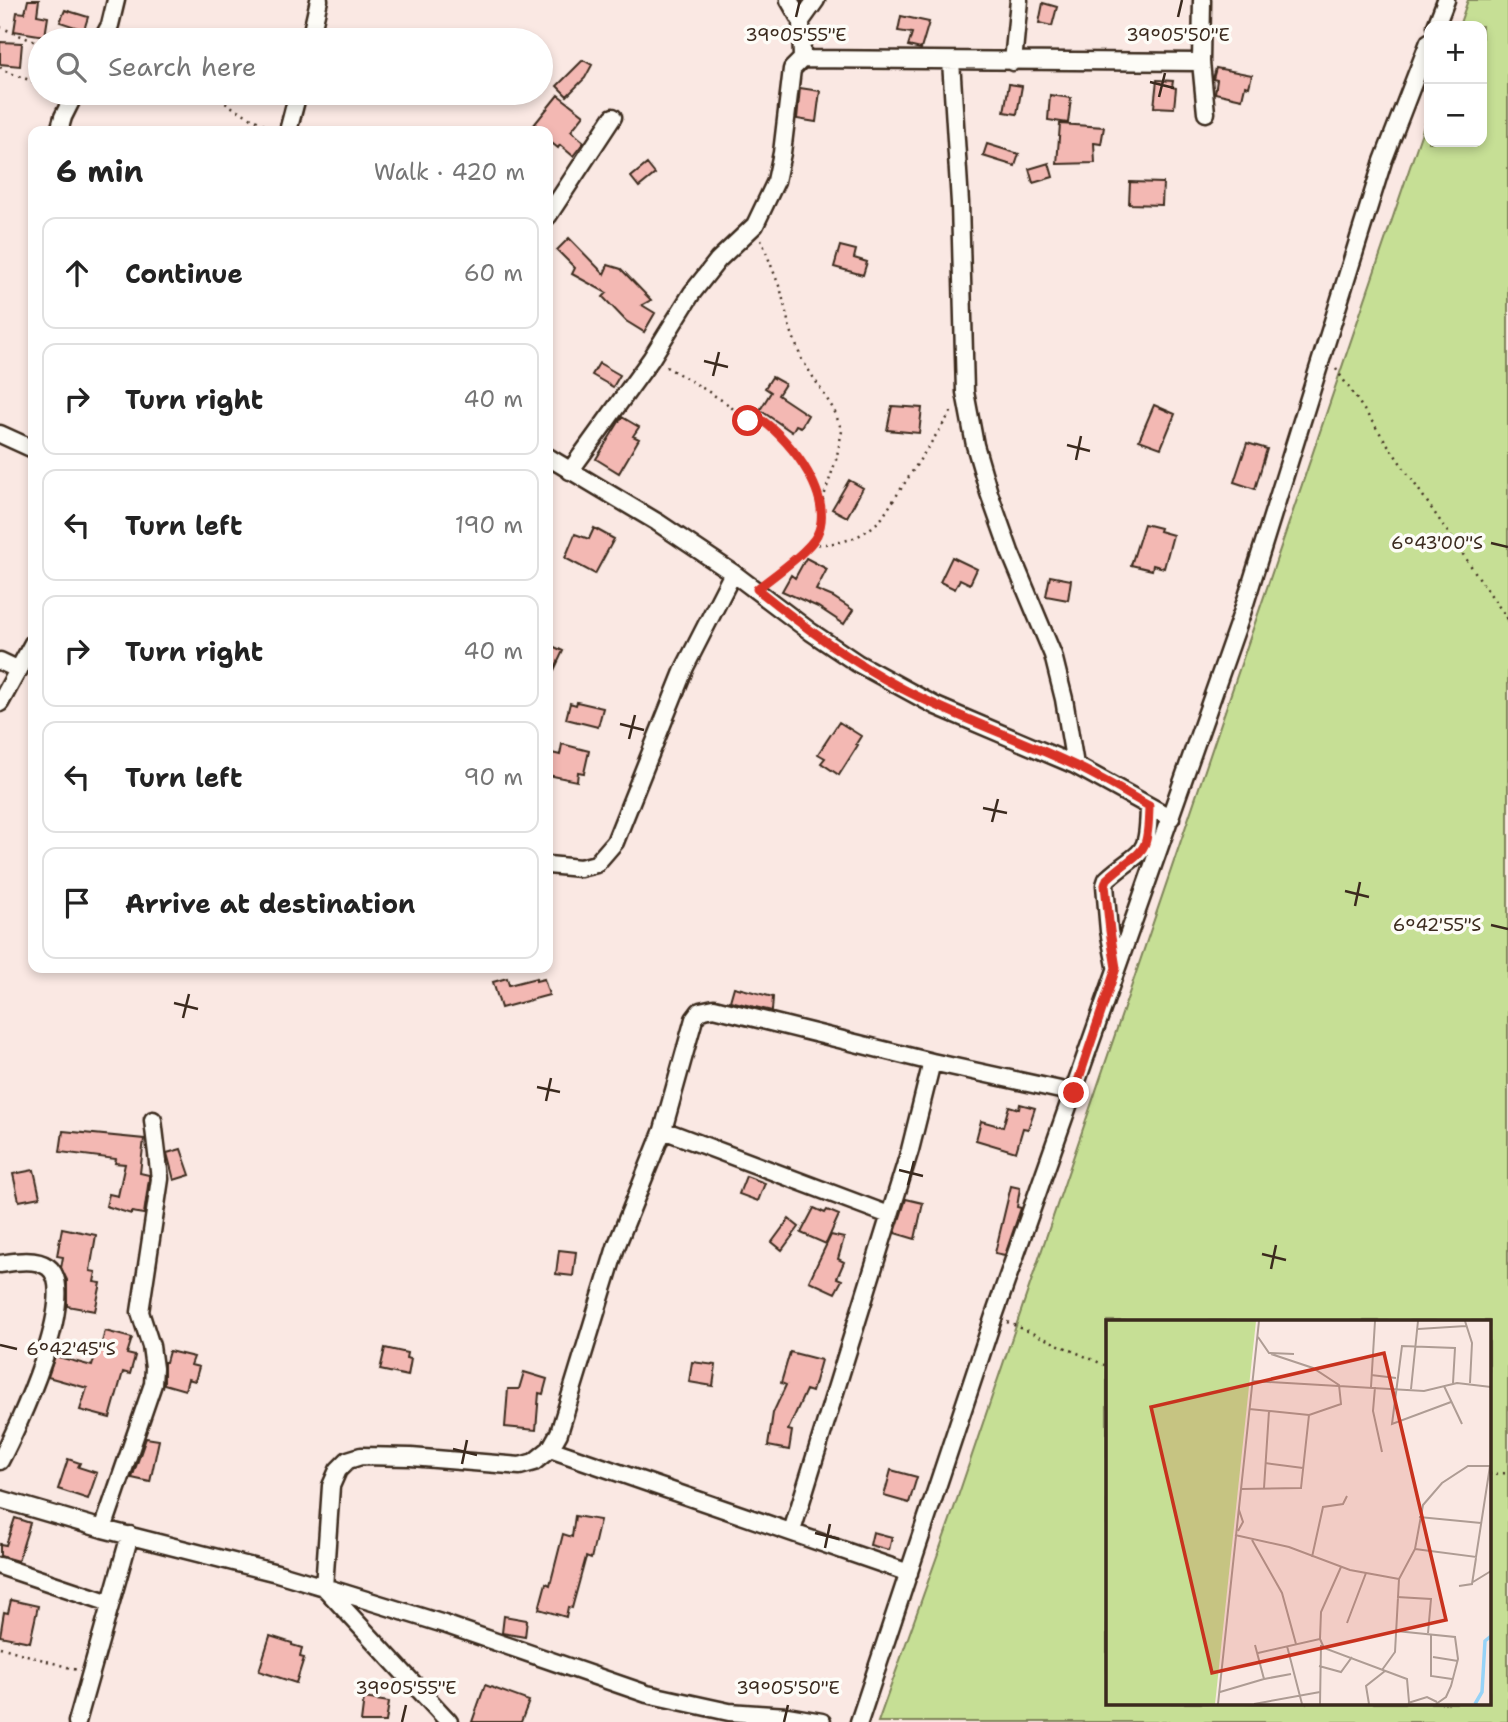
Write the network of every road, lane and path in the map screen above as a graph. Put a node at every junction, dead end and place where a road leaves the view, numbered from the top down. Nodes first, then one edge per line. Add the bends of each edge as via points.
1 (116, 0) edge
2 (319, 0) edge
3 (789, 0) edge
4 (816, 0) edge
5 (1019, 0) edge
6 (1202, 0) edge
7 (1446, 0) edge
8 (801, 21) junction
9 (1438, 21) edge
10 (0, 27) edge
11 (108, 28) edge
12 (313, 28) edge
13 (28, 39) edge
14 (1424, 56) edge
15 (802, 59) junction
16 (951, 61) junction
17 (1013, 62) junction
18 (1201, 62) junction
19 (0, 67) edge
20 (28, 80) edge
21 (69, 105) edge
22 (229, 105) edge
23 (295, 105) edge
24 (1206, 113) dead end
25 (613, 117) dead end
26 (60, 126) edge
27 (267, 126) edge
28 (289, 126) edge
29 (553, 208) edge
30 (755, 225) junction
31 (1324, 351) junction
32 (650, 359) junction
33 (965, 392) junction
34 (0, 434) edge
35 (28, 447) edge
36 (553, 460) edge
37 (570, 471) junction
38 (820, 509) junction
39 (811, 545) junction
40 (733, 573) junction
41 (757, 589) junction
42 (1508, 620) edge
43 (28, 653) edge
44 (0, 661) edge
45 (19, 670) junction
46 (0, 703) edge
47 (1075, 765) junction
48 (1149, 806) junction
49 (1171, 818) junction
50 (553, 866) edge
51 (1116, 968) junction
52 (932, 1062) junction
53 (1074, 1093) junction
54 (153, 1119) dead end
55 (663, 1130) junction
56 (889, 1215) junction
57 (0, 1264) edge
58 (994, 1316) junction
59 (1106, 1366) edge
60 (550, 1449) junction
61 (0, 1461) edge
62 (1508, 1472) edge
63 (1490, 1474) edge
64 (0, 1499) edge
65 (103, 1529) junction
66 (792, 1531) junction
67 (130, 1535) junction
68 (0, 1566) edge
69 (909, 1573) junction
70 (324, 1587) junction
71 (110, 1604) junction
72 (0, 1647) edge
73 (90, 1674) junction
74 (76, 1722) edge
75 (449, 1722) edge
76 (822, 1722) edge
77 (859, 1722) edge

1 - 11 street
2 - 12 street
3 - 8 street
4 - 8 street
5 - 17 street
6 - 18 street
7 - 9 street
8 - 15 street
10 - 13 path
14 - 31 street via 1383,161
15 - 16 street
15 - 30 street via 792,69 776,181
16 - 17 street
16 - 33 street
17 - 18 street
18 - 24 street
19 - 20 path
21 - 26 street
22 - 27 path
23 - 28 street
25 - 29 street
30 - 32 street via 692,293
30 - 38 path via 801,358 842,431
31 - 42 path
31 - 49 street via 1242,613
32 - 37 street
32 - 38 path via 698,384 748,421 763,421 775,430 807,472
33 - 39 path via 868,533
33 - 47 street via 989,493 1053,655
34 - 35 street
36 - 37 street
37 - 40 street
38 - 39 path via 822,522
39 - 41 path
40 - 41 street
40 - 50 street via 685,667 615,842 596,864 580,869
41 - 47 street via 810,632 901,688
43 - 45 street
44 - 45 street
45 - 46 street
47 - 48 street
48 - 49 street
48 - 51 street via 1144,848 1105,885
49 - 51 street
51 - 53 street
52 - 53 street
52 - 55 street via 714,1008 700,1010
52 - 56 street
53 - 58 street
54 - 65 street via 160,1179 140,1312 151,1346 153,1384
55 - 56 street
55 - 60 street via 616,1247 566,1412
56 - 66 street
57 - 61 street via 35,1262 48,1267 59,1289 51,1336 34,1387
58 - 59 path
58 - 69 street
60 - 66 street
60 - 70 street via 520,1466 411,1457 348,1460 331,1486
62 - 63 path
64 - 65 street
65 - 67 street
66 - 69 street
67 - 70 street
67 - 71 street
68 - 71 street
69 - 77 street
70 - 75 street
70 - 76 street via 647,1693 729,1712
71 - 73 street
72 - 73 path
73 - 74 street

